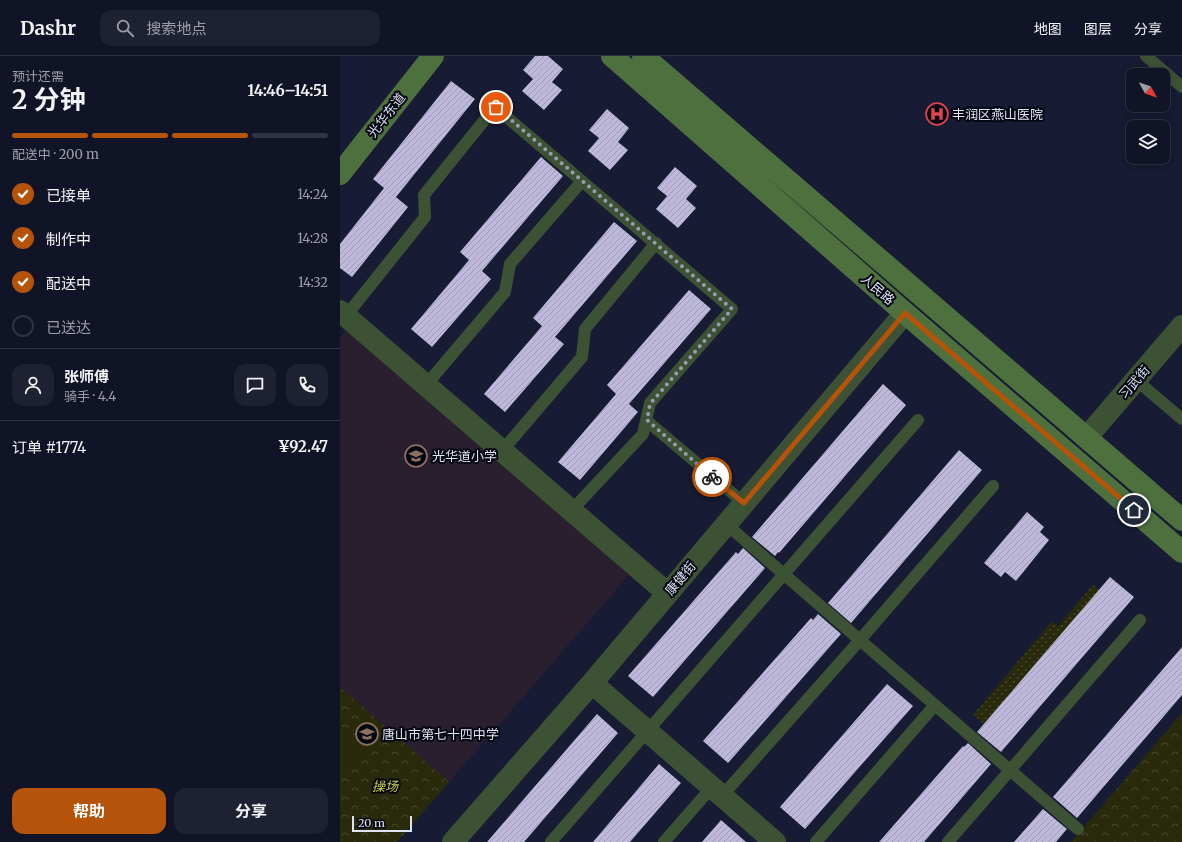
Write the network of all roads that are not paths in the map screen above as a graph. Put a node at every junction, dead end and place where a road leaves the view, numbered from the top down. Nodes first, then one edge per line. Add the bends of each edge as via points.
1 (433, 56) edge
2 (612, 56) edge
3 (643, 56) edge
4 (1146, 56) edge
5 (1182, 87) edge
6 (340, 174) edge
7 (582, 180) junction
8 (656, 244) junction
9 (905, 313) junction
10 (343, 314) edge
11 (1182, 326) edge
12 (1136, 380) junction
13 (426, 385) junction
14 (1182, 419) edge
15 (647, 420) junction
16 (918, 420) dead end
17 (1087, 438) junction
18 (502, 450) junction
19 (993, 486) dead end
20 (744, 503) junction
21 (572, 511) junction
22 (1182, 520) edge
23 (726, 524) junction
24 (1182, 552) edge
25 (784, 575) junction
26 (667, 594) junction
27 (1140, 620) dead end
28 (860, 640) junction
29 (592, 682) junction
30 (935, 705) junction
31 (648, 731) junction
32 (1010, 770) junction
33 (717, 792) junction
34 (1078, 829) dead end
35 (452, 842) edge
36 (551, 842) edge
37 (664, 842) edge
38 (775, 842) edge
39 (816, 842) edge
40 (948, 842) edge

1 - 6 main road, 光华东道
2 - 9 main road, 人民路
3 - 17 main road, 人民路
4 - 5 lane
7 - 8 lane
7 - 10 lane via 496,107 424,195 425,217
7 - 13 lane via 510,264 505,292
8 - 15 lane via 732,309 650,404
8 - 18 lane via 585,329 582,357
9 - 20 street, 康健街
9 - 24 main road, 人民路
10 - 13 street
11 - 12 street, 习武街
12 - 14 lane
12 - 17 street, 习武街
13 - 18 street
15 - 20 lane
15 - 21 lane via 643,434
16 - 25 lane
17 - 22 main road, 人民路
18 - 21 street
19 - 28 lane
20 - 23 street, 康健街
21 - 26 street
23 - 25 lane
23 - 26 street, 康健街
25 - 28 lane
25 - 31 lane
26 - 29 street, 康健街
27 - 32 lane
28 - 30 lane
28 - 33 lane
29 - 31 street
29 - 35 street, 康健街
30 - 32 lane
30 - 39 lane
31 - 33 street
31 - 36 lane
32 - 34 lane
32 - 40 lane
33 - 37 lane
33 - 38 street

